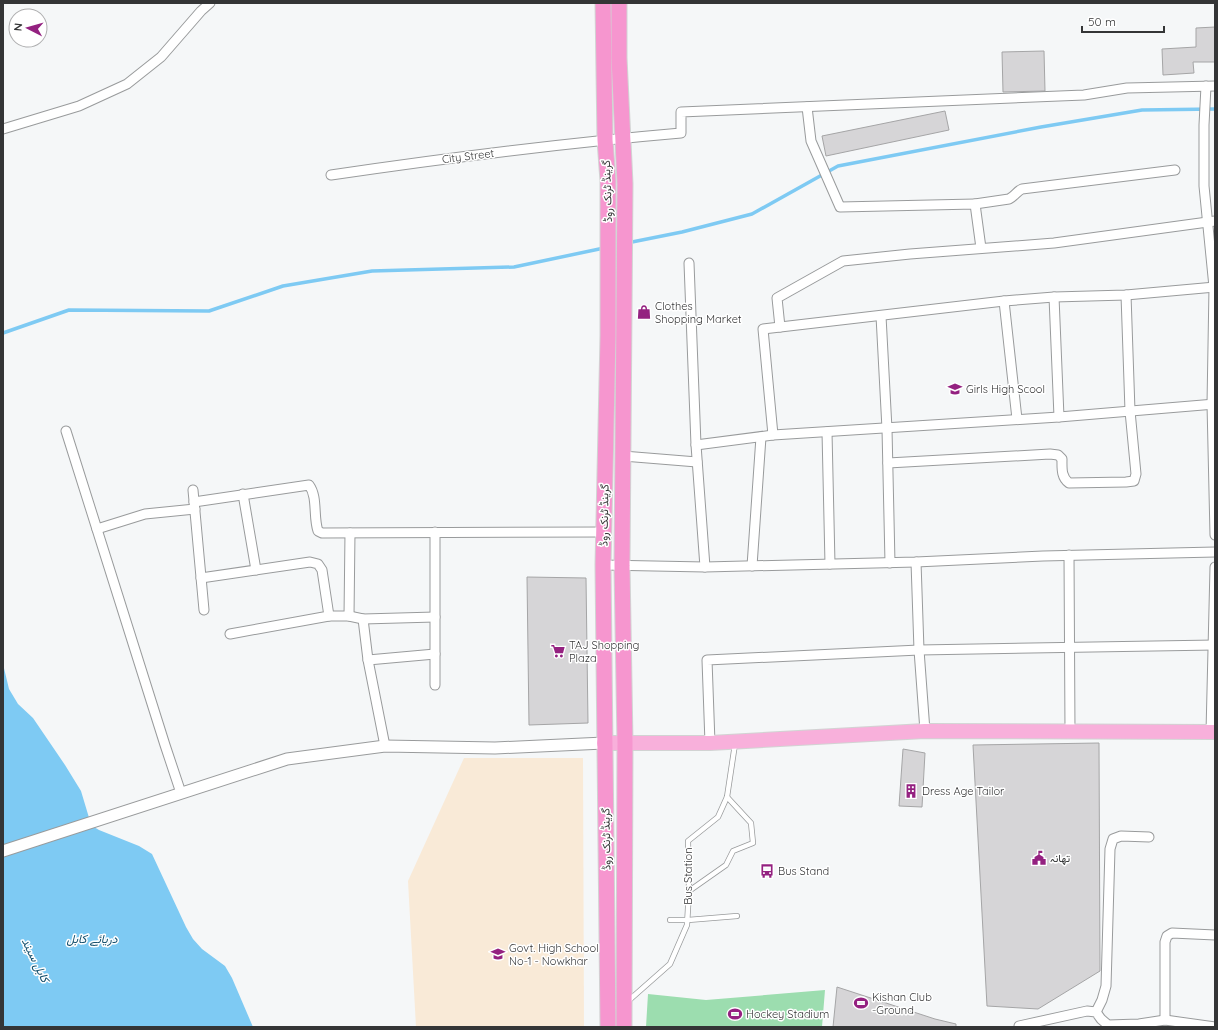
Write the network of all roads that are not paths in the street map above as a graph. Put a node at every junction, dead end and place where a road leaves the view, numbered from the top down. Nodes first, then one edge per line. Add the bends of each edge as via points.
1 (210, 3) edge
2 (603, 3) edge
3 (619, 3) edge
4 (1209, 89) edge
5 (807, 107) junction
6 (3, 129) edge
7 (622, 138) junction
8 (605, 140) junction
9 (1175, 170) dead end
10 (331, 175) dead end
11 (975, 204) junction
12 (1211, 222) edge
13 (981, 248) junction
14 (689, 263) dead end
15 (1215, 287) edge
16 (1126, 296) junction
17 (1054, 297) junction
18 (1004, 301) junction
19 (881, 316) junction
20 (780, 327) junction
21 (1214, 404) edge
22 (1130, 411) junction
23 (1059, 417) junction
24 (1017, 420) junction
25 (887, 429) junction
26 (66, 431) dead end
27 (828, 432) junction
28 (773, 435) junction
29 (761, 437) junction
30 (696, 445) junction
31 (623, 456) junction
32 (697, 462) junction
33 (888, 463) junction
34 (193, 490) dead end
35 (243, 494) junction
36 (195, 505) junction
37 (97, 529) junction
38 (435, 532) junction
39 (604, 532) junction
40 (350, 533) junction
41 (1215, 535) edge
42 (1215, 552) edge
43 (1069, 555) junction
44 (916, 562) junction
45 (890, 563) junction
46 (830, 564) junction
47 (603, 565) junction
48 (622, 566) junction
49 (752, 566) junction
50 (705, 567) junction
51 (1215, 567) edge
52 (256, 570) junction
53 (201, 578) junction
54 (204, 610) dead end
55 (329, 616) junction
56 (349, 616) junction
57 (435, 617) junction
58 (363, 619) junction
59 (230, 634) dead end
60 (1214, 645) edge
61 (1070, 648) junction
62 (919, 650) junction
63 (435, 654) junction
64 (368, 660) junction
65 (435, 685) dead end
66 (925, 731) junction
67 (1070, 732) junction
68 (1213, 732) edge
69 (736, 740) junction
70 (604, 743) junction
71 (625, 743) junction
72 (710, 743) junction
73 (385, 746) junction
74 (181, 793) junction
75 (727, 797) junction
76 (1149, 837) dead end
77 (3, 852) edge
78 (689, 891) junction
79 (737, 916) dead end
80 (670, 920) dead end
81 (688, 920) junction
82 (1215, 934) edge
83 (624, 1004) junction
84 (1096, 1012) junction
85 (1165, 1020) junction
86 (1019, 1026) edge
87 (1108, 1026) edge
88 (608, 1027) edge
89 (624, 1027) edge
90 (1215, 1027) edge

1 - 6 street via 200,11 161,57 128,84 79,106
2 - 8 highway, گرینڈ ٹرنک روڈ
3 - 7 highway, گرینڈ ٹرنک روڈ
4 - 5 street via 1127,88 1084,95
4 - 12 street via 1204,125 1204,186
5 - 7 street, City Street via 681,112 681,133
5 - 11 street via 812,141 840,207
7 - 8 street, City Street
7 - 31 highway, گرینڈ ٹرنک روڈ via 625,184
8 - 10 street, City Street via 432,160
8 - 39 highway, گرینڈ ٹرنک روڈ via 608,181 608,336
9 - 11 street via 1022,189 1010,199
11 - 13 street
12 - 13 street via 1054,242
12 - 15 street
13 - 20 street via 843,261 777,298
14 - 30 street
15 - 16 street
15 - 21 street
16 - 17 street
16 - 22 street
17 - 18 street
17 - 23 street
18 - 19 street
18 - 24 street
19 - 20 street
19 - 25 street
20 - 28 street via 763,329
21 - 22 street
21 - 41 street
22 - 23 street
22 - 33 street via 1136,474 1134,481 1069,483 1063,475 1062,459 1058,455 1050,454
23 - 24 street
24 - 25 street
25 - 27 street
25 - 33 street
26 - 37 street
27 - 28 street
27 - 46 street
28 - 29 street
29 - 30 street
29 - 49 street
30 - 32 street
31 - 32 street
31 - 48 highway, گرینڈ ٹرنک روڈ
32 - 50 street
33 - 45 street
34 - 36 street
35 - 36 street
35 - 40 street via 309,485 313,490 318,531
35 - 52 street
36 - 37 street via 145,514
36 - 53 street
37 - 74 street
38 - 39 street
38 - 40 street
38 - 57 street
39 - 47 highway, گرینڈ ٹرنک روڈ
40 - 56 street
42 - 43 street
43 - 44 street
43 - 61 street
44 - 45 street
44 - 62 street
45 - 46 street
46 - 49 street
47 - 48 street
47 - 70 highway, گرینڈ ٹرنک روڈ
48 - 50 street
48 - 71 highway, گرینڈ ٹرنک روڈ
49 - 50 street
51 - 60 street
52 - 53 street
52 - 55 street via 310,562 318,564 322,570
53 - 54 street
55 - 56 street
55 - 59 street
56 - 58 street
57 - 58 street
57 - 63 street
58 - 64 street
60 - 61 street
60 - 68 street
61 - 62 street
61 - 67 street
62 - 66 street
62 - 72 street via 707,660
63 - 64 street
63 - 65 street
64 - 73 street
66 - 67 main road
66 - 69 main road
67 - 68 main road
69 - 72 main road
69 - 75 lane, Bus Station
70 - 71 main road
70 - 73 street via 495,748
70 - 88 highway, گرینڈ ٹرنک روڈ
71 - 72 main road
71 - 83 highway, گرینڈ ٹرنک روڈ
73 - 74 street via 288,759
74 - 77 street
75 - 78 lane, Bus Station via 718,817 688,841
75 - 78 lane via 751,823 754,843 733,851 726,865
76 - 84 street via 1121,836 1113,839 1110,849 1106,986
78 - 81 lane, Bus Station
79 - 81 lane
80 - 81 lane
81 - 83 lane, Bus Station via 670,964
82 - 85 street via 1167,936
83 - 89 highway, گرینڈ ٹرنک روڈ
84 - 86 street via 1087,1011
84 - 87 street
85 - 87 street
85 - 90 street

